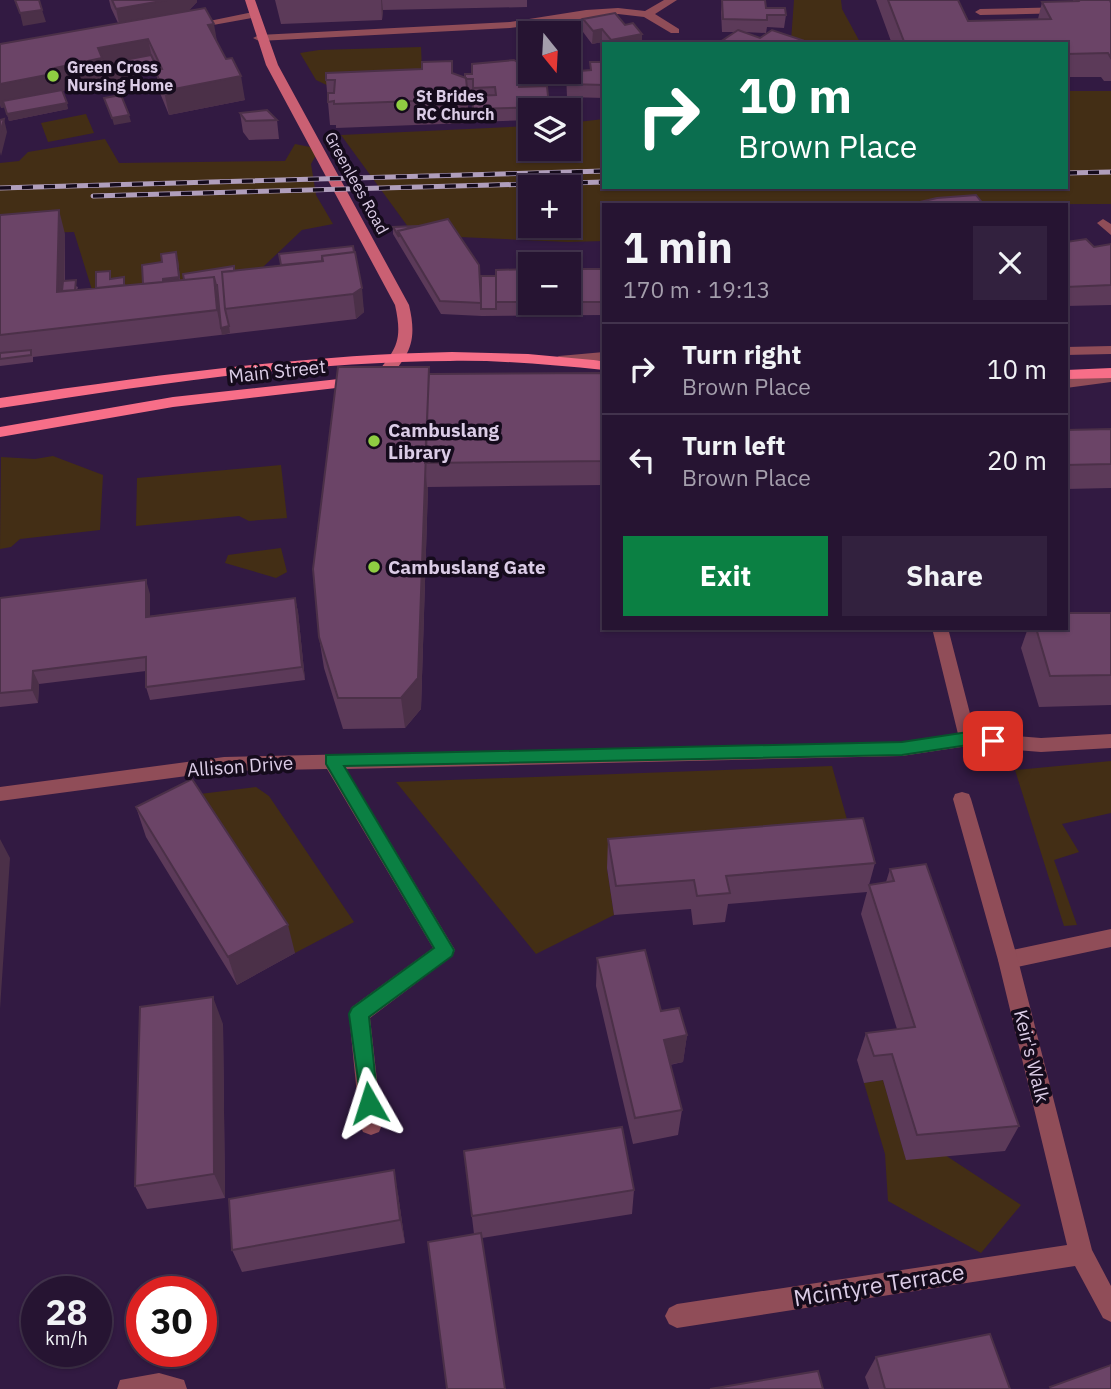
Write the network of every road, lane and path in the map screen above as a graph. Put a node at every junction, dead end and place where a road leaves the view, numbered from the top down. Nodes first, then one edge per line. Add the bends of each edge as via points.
1 (250, 0) edge
2 (672, 0) edge
3 (1111, 9) edge
4 (980, 12) dead end
5 (647, 14) junction
6 (253, 15) junction
7 (176, 29) edge
8 (675, 31) dead end
9 (259, 38) junction
10 (1111, 350) edge
11 (1068, 351) edge
12 (402, 356) junction
13 (602, 356) edge
14 (559, 360) junction
15 (602, 366) edge
16 (1068, 375) edge
17 (1111, 375) edge
18 (405, 379) edge
19 (379, 380) junction
20 (1068, 383) edge
21 (0, 403) edge
22 (0, 432) edge
23 (941, 630) edge
24 (968, 739) junction
25 (1111, 741) edge
26 (331, 760) junction
27 (0, 794) edge
28 (962, 799) dead end
29 (1111, 938) edge
30 (1008, 960) junction
31 (371, 1125) dead end
32 (1080, 1254) junction
33 (1111, 1310) edge
34 (677, 1316) dead end
35 (129, 1389) edge
36 (175, 1389) edge

1 - 6 main road, Greenlees Road
2 - 5 street
3 - 4 street
5 - 8 street
5 - 9 street via 586,13 534,23
6 - 7 street
6 - 9 main road, Greenlees Road
9 - 12 main road, Greenlees Road via 402,305 408,330
10 - 11 street
12 - 14 main road, Main Street
12 - 19 main road
12 - 21 main road, Main Street via 205,371
13 - 14 street, Main Street
14 - 15 main road, Main Street
16 - 17 main road
17 - 20 street
18 - 19 main road, Main Street
19 - 22 main road, Main Street via 173,402
23 - 24 street
24 - 25 street, Allison Drive via 1041,745
24 - 26 street, Allison Drive via 902,749
26 - 27 street, Allison Drive via 224,764
26 - 31 street via 445,950 359,1014
28 - 30 street, Keir's Walk
29 - 30 street
30 - 32 street, Keir's Walk
32 - 33 street, Keir's Walk
32 - 34 street, Mcintyre Terrace
35 - 36 street via 159,1385

